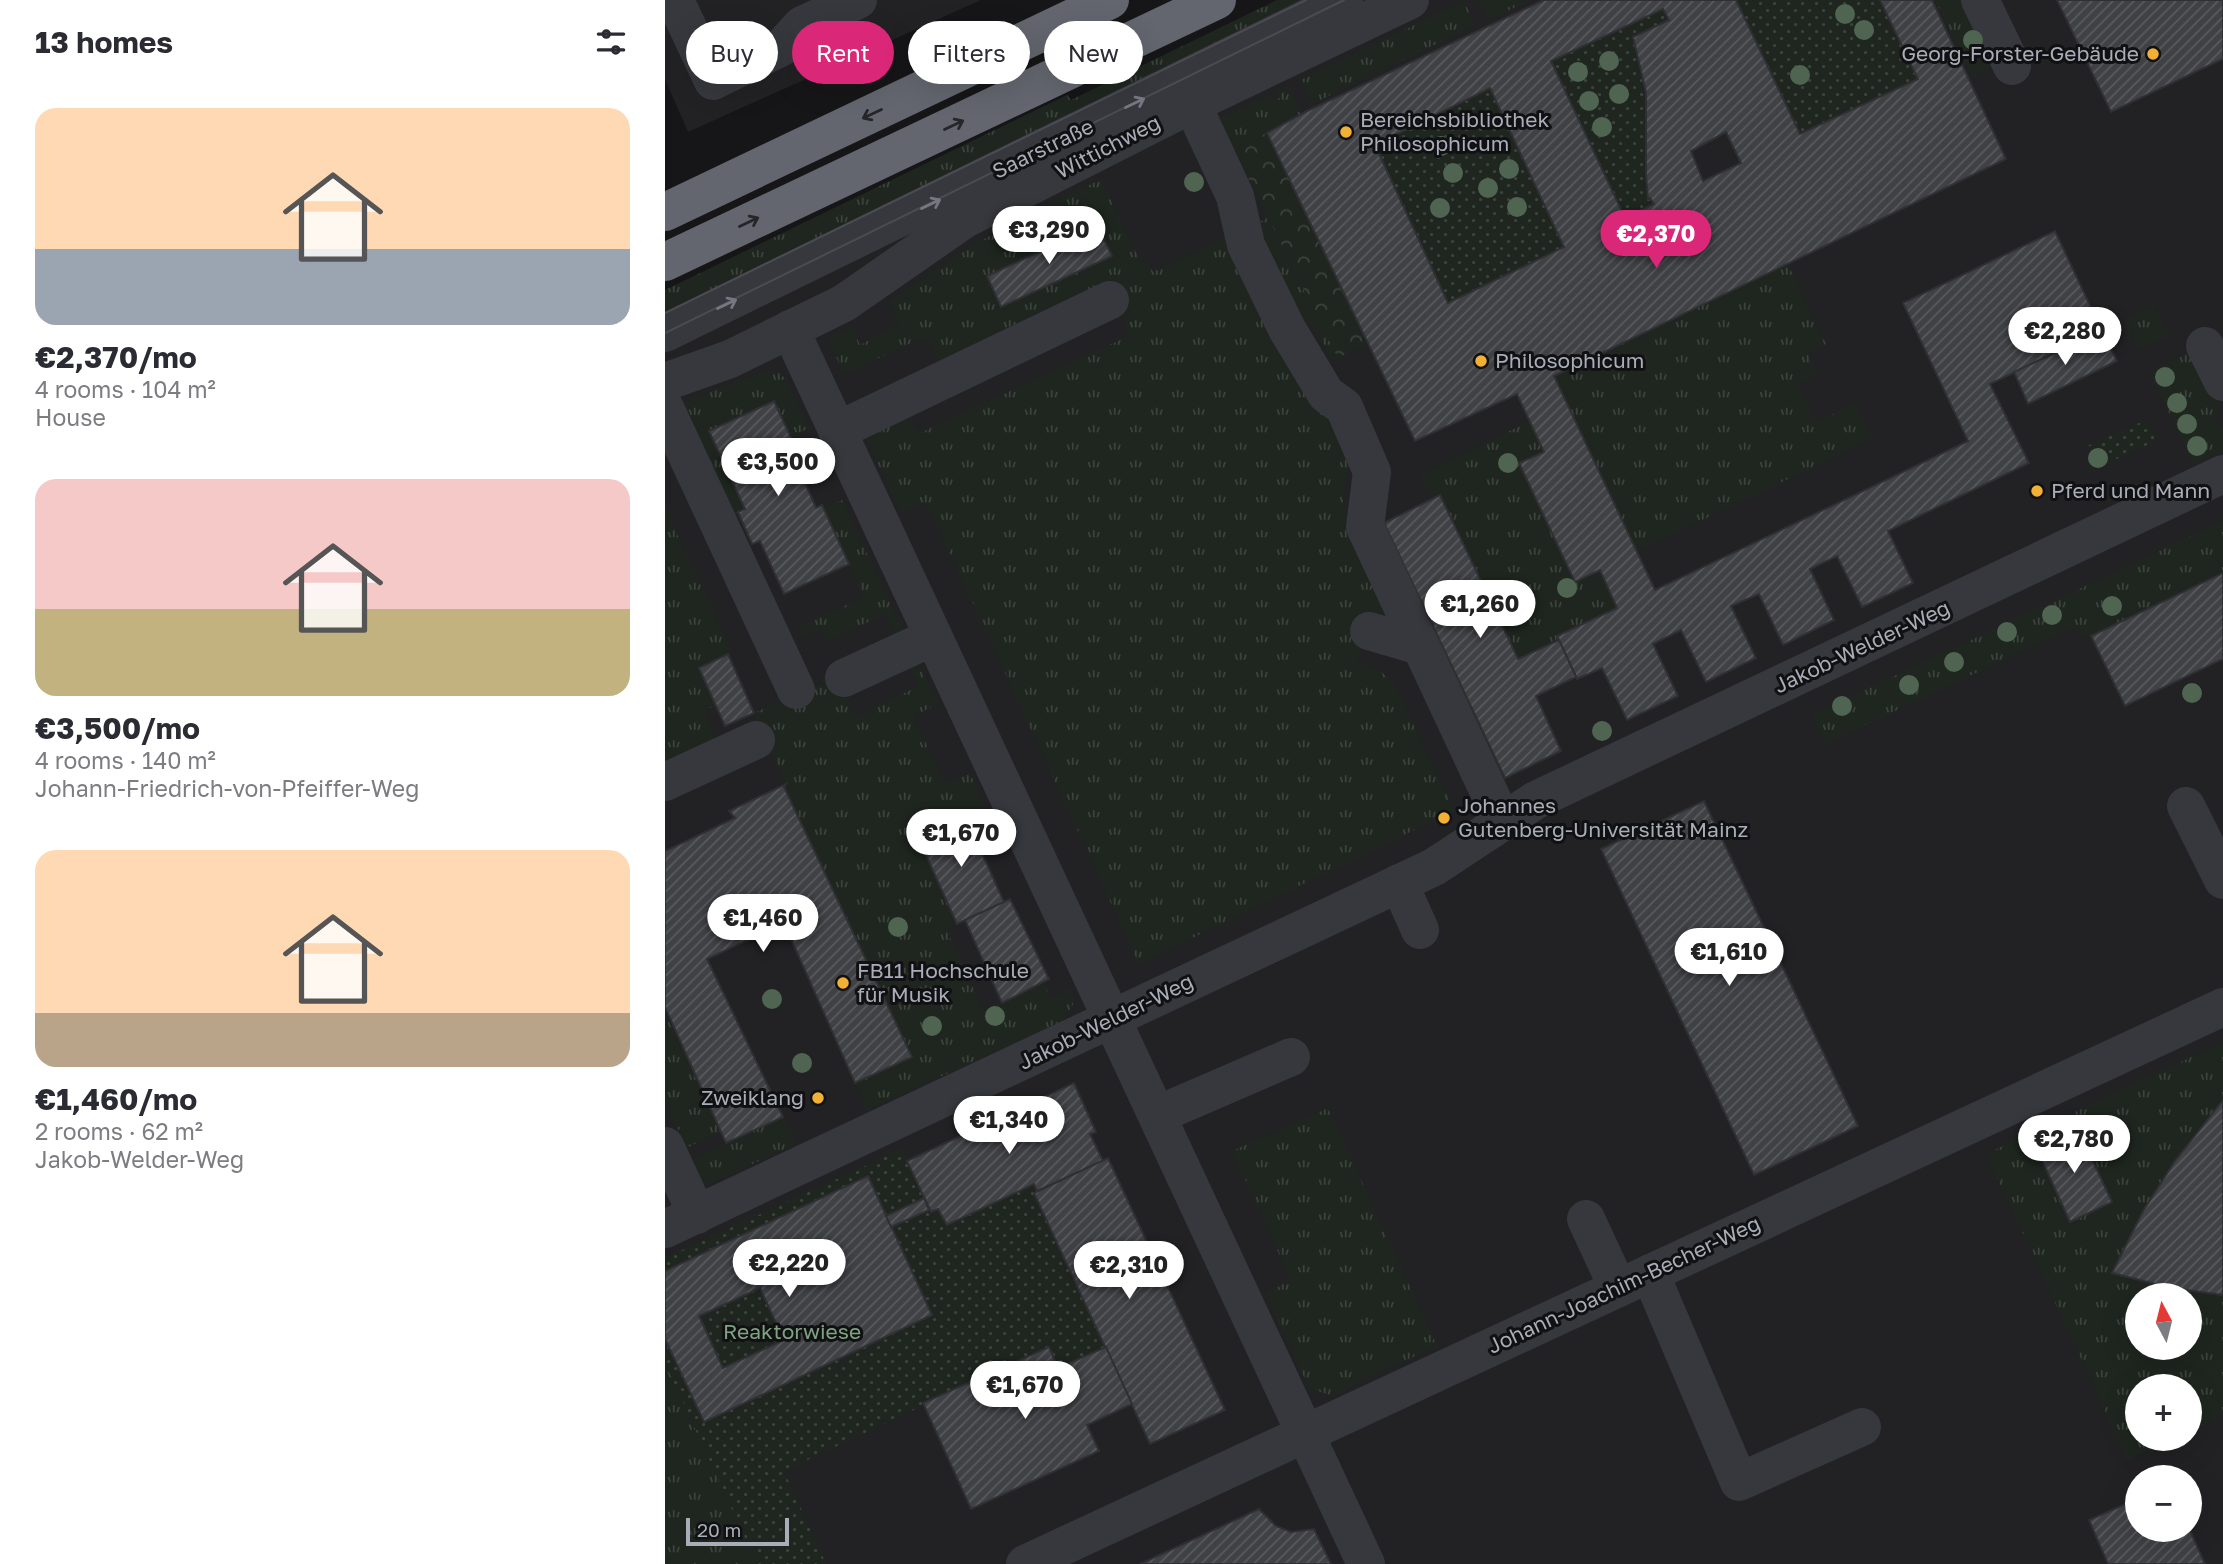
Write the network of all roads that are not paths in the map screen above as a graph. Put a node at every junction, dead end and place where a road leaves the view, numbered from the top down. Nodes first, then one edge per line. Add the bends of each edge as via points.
1 (675, 0) edge
2 (858, 0) edge
3 (1110, 0) edge
4 (1217, 0) edge
5 (1345, 0) edge
6 (1410, 0) edge
7 (1980, 0) edge
8 (2012, 66) dead end
9 (1192, 104) junction
10 (665, 212) edge
11 (665, 262) edge
12 (1110, 300) dead end
13 (790, 330) junction
14 (665, 333) edge
15 (2205, 346) dead end
16 (665, 382) edge
17 (2223, 382) edge
18 (665, 408) edge
19 (837, 431) junction
20 (2223, 474) edge
21 (1369, 631) dead end
22 (933, 636) junction
23 (1420, 646) junction
24 (844, 678) dead end
25 (796, 690) dead end
26 (756, 740) dead end
27 (665, 782) edge
28 (2186, 806) dead end
29 (1502, 820) junction
30 (2223, 880) edge
31 (1399, 883) junction
32 (1420, 930) dead end
33 (2223, 1007) edge
34 (1112, 1017) junction
35 (1291, 1057) dead end
36 (1157, 1115) junction
37 (665, 1146) edge
38 (1586, 1219) dead end
39 (681, 1222) edge
40 (1634, 1281) junction
41 (1862, 1427) dead end
42 (1305, 1434) junction
43 (1025, 1564) edge
44 (1366, 1564) edge

1 - 2 street via 713,81 782,47 802,25
3 -> 10 highway
11 -> 4 highway
14 -> 5 street, Saarstraße
6 - 9 street, Wittichweg
7 - 8 street
9 - 13 street, Wittichweg via 965,219 844,303
9 - 23 street via 1235,196 1246,244 1276,305 1326,394 1345,407 1372,472 1365,527
12 - 19 street
13 - 16 street, Wittichweg via 730,359
13 - 19 street
15 - 17 street
18 - 25 street
19 - 22 street
20 - 29 street, Jakob-Welder-Weg
21 - 23 street
22 - 24 street
22 - 34 street
23 - 29 street
26 - 27 street
28 - 30 street
29 - 31 street, Jakob-Welder-Weg via 1434,867
31 - 32 street
31 - 34 street, Jakob-Welder-Weg
33 - 40 street, Johann-Joachim-Becher-Weg
34 - 36 street
34 - 39 street, Jakob-Welder-Weg
35 - 36 street
36 - 42 street
37 - 39 street
38 - 40 street
40 - 41 street via 1739,1482
40 - 42 street, Johann-Joachim-Becher-Weg
42 - 43 street, Johann-Joachim-Becher-Weg
42 - 44 street

